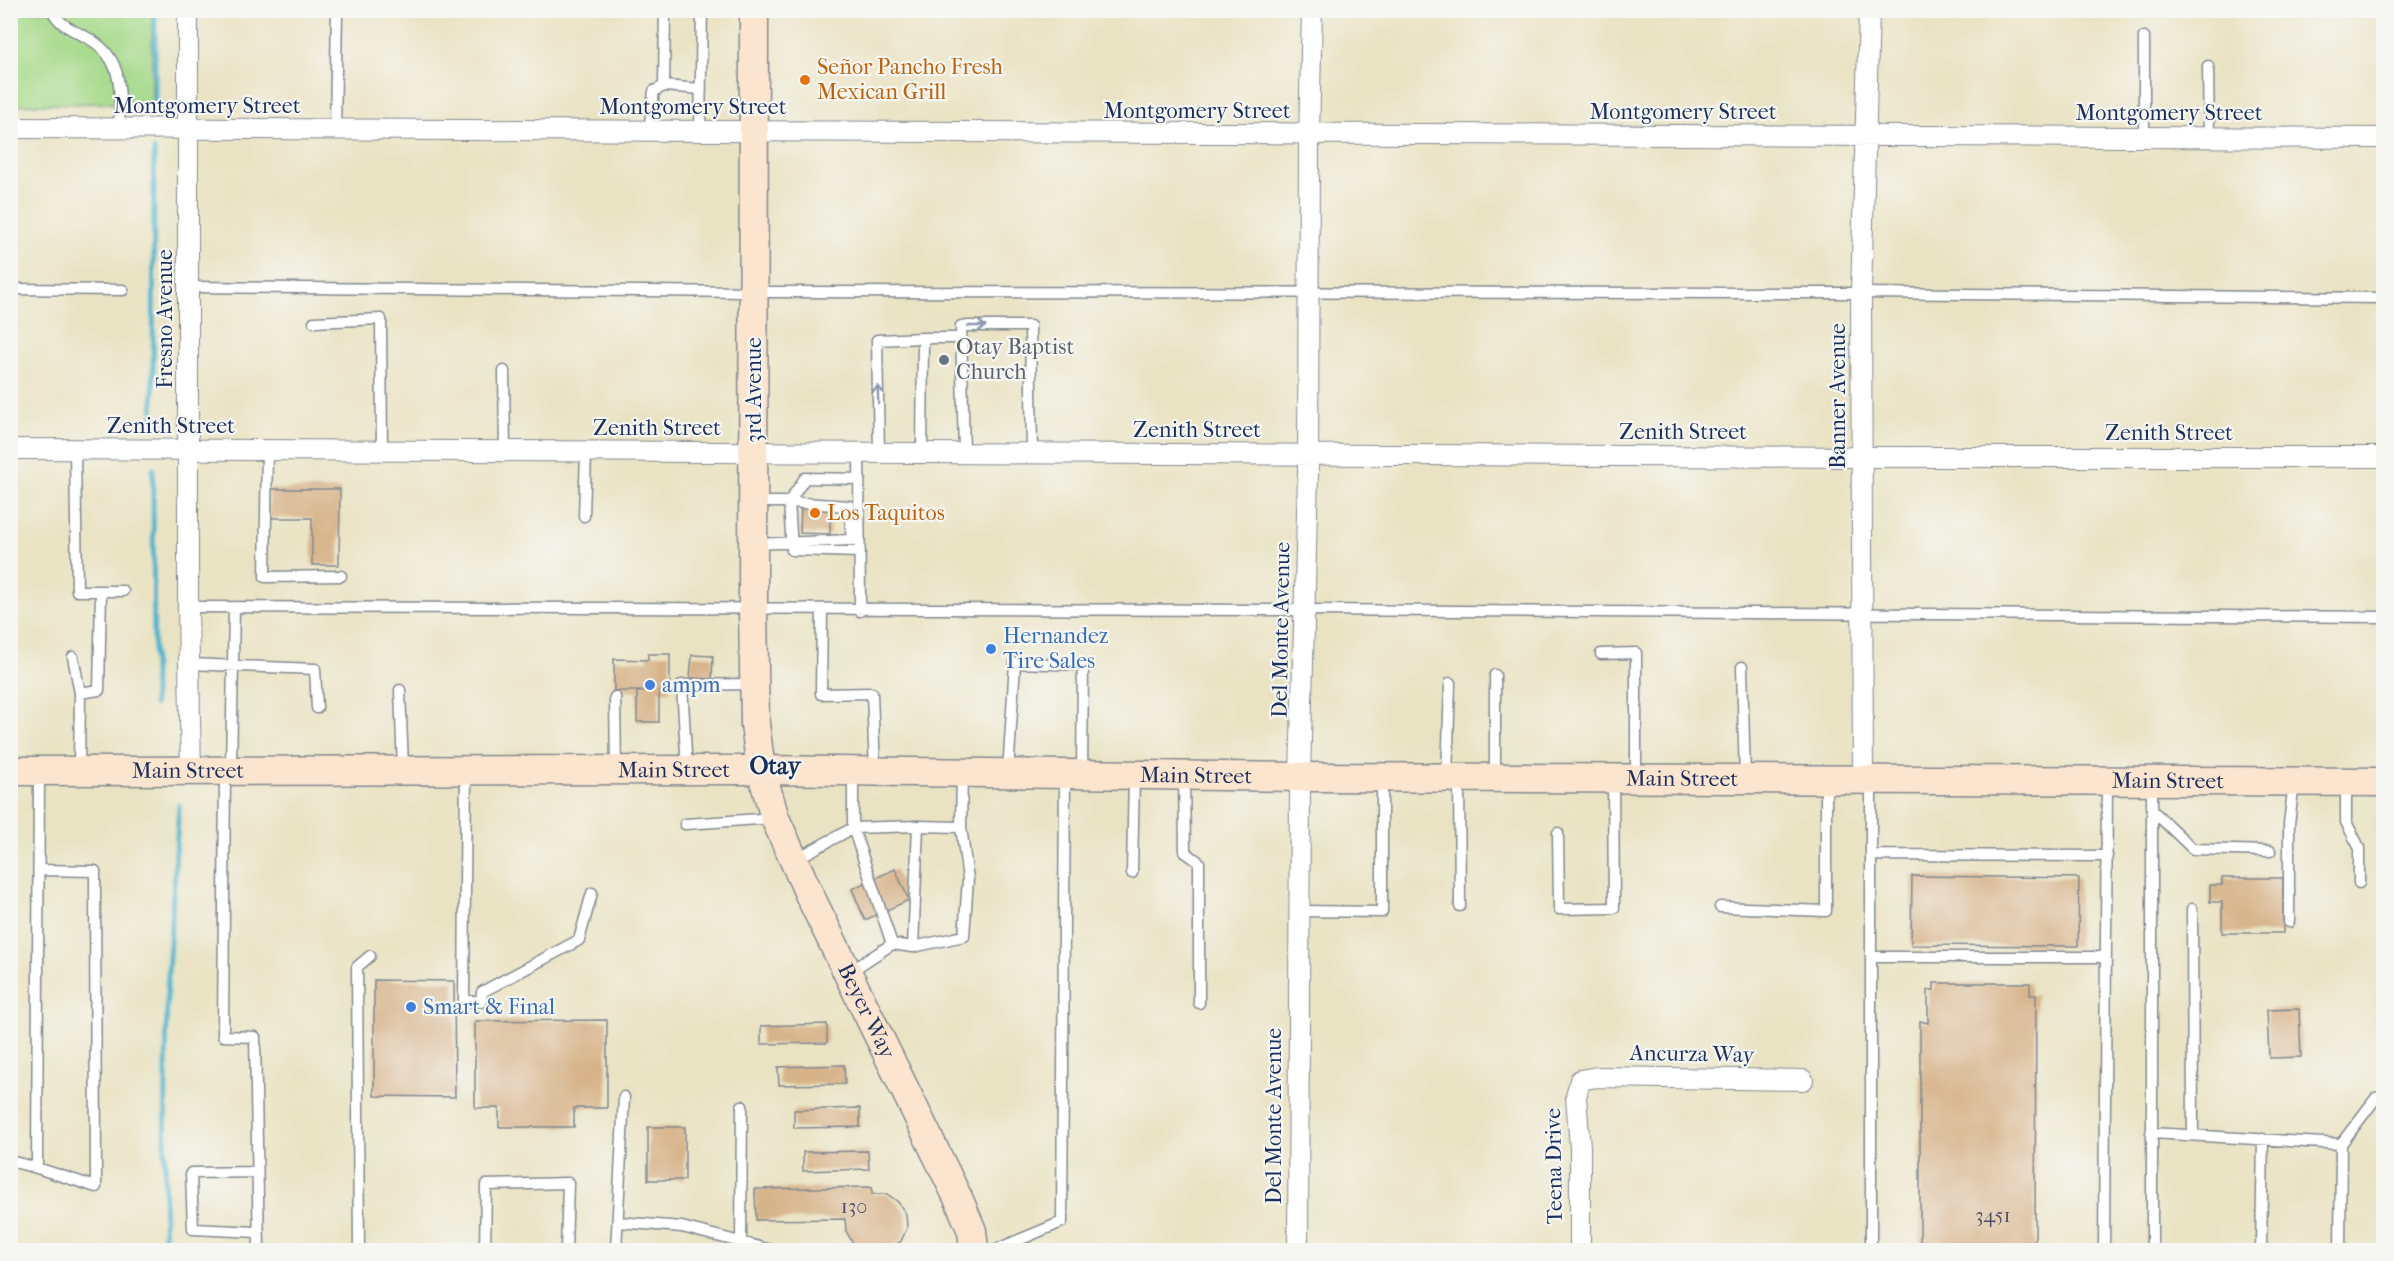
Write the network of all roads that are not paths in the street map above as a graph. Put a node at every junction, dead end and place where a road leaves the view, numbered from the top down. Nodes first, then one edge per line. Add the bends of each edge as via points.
1 (52, 10) edge
2 (188, 10) edge
3 (338, 10) edge
4 (665, 10) edge
5 (702, 10) edge
6 (754, 10) edge
7 (1312, 10) edge
8 (1869, 10) edge
9 (2144, 37) dead end
10 (2208, 66) dead end
11 (664, 86) junction
12 (701, 89) junction
13 (10, 128) edge
14 (119, 129) junction
15 (189, 130) junction
16 (335, 130) junction
17 (649, 131) junction
18 (700, 131) junction
19 (754, 131) junction
20 (1309, 136) junction
21 (1864, 136) junction
22 (2144, 136) junction
23 (2209, 137) junction
24 (2384, 138) edge
25 (189, 287) junction
26 (10, 289) edge
27 (123, 290) dead end
28 (754, 292) junction
29 (1861, 293) junction
30 (1309, 294) junction
31 (2384, 298) edge
32 (314, 322) dead end
33 (923, 338) junction
34 (961, 338) junction
35 (504, 371) dead end
36 (10, 449) edge
37 (75, 450) junction
38 (188, 450) junction
39 (267, 450) junction
40 (382, 451) junction
41 (505, 452) junction
42 (586, 452) junction
43 (754, 453) junction
44 (869, 453) junction
45 (922, 453) junction
46 (964, 453) junction
47 (1032, 453) junction
48 (1308, 454) junction
49 (2384, 457) edge
50 (1863, 458) junction
51 (860, 479) junction
52 (753, 502) junction
53 (789, 502) junction
54 (584, 516) dead end
55 (792, 543) junction
56 (753, 544) junction
57 (860, 552) junction
58 (341, 576) dead end
59 (101, 591) junction
60 (123, 591) dead end
61 (188, 607) junction
62 (234, 608) junction
63 (753, 610) junction
64 (822, 610) junction
65 (1305, 610) junction
66 (860, 611) junction
67 (1861, 614) junction
68 (2384, 617) edge
69 (1601, 654) dead end
70 (73, 657) dead end
71 (189, 664) junction
72 (233, 664) junction
73 (1742, 667) dead end
74 (1495, 675) dead end
75 (754, 683) junction
76 (1450, 683) dead end
77 (400, 690) dead end
78 (80, 693) junction
79 (615, 697) dead end
80 (317, 708) dead end
81 (616, 770) junction
82 (687, 770) junction
83 (761, 770) junction
84 (10, 771) edge
85 (39, 771) junction
86 (403, 771) junction
87 (466, 771) junction
88 (864, 771) junction
89 (79, 772) junction
90 (191, 772) junction
91 (228, 772) junction
92 (962, 772) junction
93 (1008, 773) junction
94 (1074, 774) junction
95 (1134, 775) junction
96 (1184, 776) junction
97 (1300, 777) junction
98 (1382, 778) junction
99 (1453, 778) junction
100 (1495, 778) junction
101 (1624, 779) junction
102 (1745, 780) junction
103 (1826, 780) junction
104 (1867, 780) junction
105 (2107, 781) junction
106 (2152, 781) junction
107 (2294, 782) junction
108 (2346, 782) junction
109 (2384, 782) edge
110 (2152, 810) junction
111 (775, 818) junction
112 (685, 824) dead end
113 (918, 826) junction
114 (961, 827) junction
115 (853, 828) junction
116 (1558, 833) dead end
117 (2270, 851) dead end
118 (1871, 855) junction
119 (2107, 856) junction
120 (794, 860) junction
121 (39, 870) junction
122 (1132, 873) dead end
123 (2359, 883) dead end
124 (592, 893) dead end
125 (1460, 906) dead end
126 (1720, 907) dead end
127 (2192, 909) dead end
128 (1300, 911) junction
129 (2289, 922) dead end
130 (892, 944) junction
131 (913, 947) junction
132 (370, 956) dead end
133 (1871, 957) junction
134 (2106, 957) junction
135 (848, 974) junction
136 (1199, 1003) dead end
137 (1580, 1080) joint
138 (1803, 1080) dead end
139 (2384, 1095) edge
140 (624, 1097) dead end
141 (742, 1106) dead end
142 (2151, 1133) junction
143 (2193, 1135) junction
144 (2263, 1139) junction
145 (2341, 1144) junction
146 (10, 1161) edge
147 (37, 1168) junction
148 (257, 1172) junction
149 (618, 1222) junction
150 (258, 1232) junction
151 (741, 1242) junction
152 (259, 1251) edge
153 (359, 1251) edge
154 (485, 1251) edge
155 (566, 1251) edge
156 (616, 1251) edge
157 (771, 1251) edge
158 (974, 1251) edge
159 (995, 1251) edge
160 (1298, 1251) edge
161 (1580, 1251) edge
162 (1871, 1251) edge
163 (2104, 1251) edge
164 (2152, 1251) edge
165 (2261, 1251) edge
166 (2340, 1251) edge

1 - 14 lane via 63,26 98,43 112,60 120,86
2 - 15 street, Fresno Avenue
3 - 16 lane
4 - 11 lane
5 - 12 lane
6 - 19 main road, 3rd Avenue
7 - 20 street, Del Monte Avenue
8 - 21 street, Banner Avenue
9 - 22 lane
10 - 23 lane
11 - 12 lane
11 - 17 lane via 654,91
12 - 18 lane
13 - 14 street, Montgomery Street
14 - 15 street, Montgomery Street
15 - 16 street, Montgomery Street
15 - 25 street, Fresno Avenue
16 - 17 street, Montgomery Street
17 - 18 street, Montgomery Street
18 - 19 street, Montgomery Street
19 - 20 street, Montgomery Street
19 - 28 main road, 3rd Avenue
20 - 21 street, Montgomery Street
20 - 30 street, Del Monte Avenue
21 - 22 street, Montgomery Street
21 - 29 street, Banner Avenue
22 - 23 street, Montgomery Street
23 - 24 street, Montgomery Street
25 - 28 lane
25 - 38 street, Fresno Avenue
26 - 27 lane
28 - 30 lane
28 - 43 main road, 3rd Avenue
29 - 30 lane
29 - 31 lane
29 - 50 street, Banner Avenue
30 - 48 street, Del Monte Avenue
32 - 40 lane via 381,319
33 - 34 lane
44 -> 33 lane via 877,340
33 - 45 lane
34 - 46 lane
34 -> 47 lane via 961,326 1030,326
35 - 41 lane
36 - 37 street, Zenith Street
37 - 38 street, Zenith Street
37 - 59 lane via 77,591
38 - 39 street, Zenith Street
38 - 61 street, Fresno Avenue
39 - 40 street, Zenith Street
39 - 58 lane via 265,577
40 - 41 street, Zenith Street
41 - 42 street, Zenith Street
42 - 43 street, Zenith Street
42 - 54 lane
43 - 44 street, Zenith Street
43 - 52 main road, 3rd Avenue
44 - 45 street, Zenith Street
44 - 51 lane
45 - 46 street, Zenith Street
46 - 47 street, Zenith Street
47 - 48 street, Zenith Street
48 - 50 street, Zenith Street
48 - 65 street, Del Monte Avenue
49 - 50 street, Zenith Street
50 - 67 street, Banner Avenue
51 - 53 lane via 805,478
51 - 57 lane
52 - 53 lane
52 - 56 main road, 3rd Avenue
53 - 55 lane
53 - 55 lane via 849,506 852,540
55 - 56 lane
55 - 57 lane via 792,550
56 - 63 main road, 3rd Avenue
57 - 66 lane
59 - 60 lane
59 - 78 lane via 99,690
61 - 62 lane
61 - 71 street, Fresno Avenue
62 - 63 lane
62 - 72 lane
63 - 64 lane
63 - 75 main road, 3rd Avenue
64 - 66 lane
64 - 88 lane via 821,694 872,693
65 - 66 lane
65 - 67 lane
65 - 97 street, Del Monte Avenue
67 - 68 lane
67 - 104 street, Banner Avenue
69 - 101 lane via 1636,652
70 - 78 lane
71 - 72 lane
71 - 90 street, Fresno Avenue
72 - 80 lane via 315,669
72 - 91 lane
73 - 102 lane
74 - 100 lane
75 - 82 lane via 682,685
75 - 83 main road, 3rd Avenue
76 - 99 lane
77 - 86 lane
78 - 89 lane
79 - 81 lane
81 - 82 main road, Main Street
81 - 87 main road, Main Street
82 - 83 main road, Main Street
83 - 88 main road, Main Street
83 - 111 main road, Beyer Way
84 - 85 main road, Main Street
85 - 89 main road, Main Street
85 - 121 lane
86 - 87 main road, Main Street
86 - 91 main road, Main Street
87 - 124 lane via 464,1000 481,1002 482,992 579,940
88 - 92 main road, Main Street
88 - 115 lane
89 - 90 main road, Main Street
90 - 91 main road, Main Street
91 - 148 lane via 223,1036 255,1037
92 - 93 main road, Main Street
92 - 114 lane
93 - 94 main road, Main Street
93 - 94 lane via 1015,663 1083,665
94 - 95 main road, Main Street
94 - 159 lane via 1062,1222
95 - 96 main road, Main Street
95 - 122 lane
96 - 97 main road, Main Street
96 - 136 lane via 1185,852 1199,862
97 - 98 main road, Main Street
97 - 128 street, Del Monte Avenue
98 - 99 main road, Main Street
98 - 128 lane via 1382,912
99 - 100 main road, Main Street
99 - 125 lane
100 - 101 main road, Main Street
101 - 102 main road, Main Street
101 - 116 lane via 1614,908 1559,909
102 - 103 main road, Main Street
103 - 104 main road, Main Street
103 - 126 lane via 1826,911
104 - 105 main road, Main Street
104 - 118 lane
105 - 106 main road, Main Street
105 - 119 lane
106 - 107 main road, Main Street
106 - 110 lane
107 - 108 main road, Main Street
107 - 129 lane via 2289,824
108 - 109 main road, Main Street
108 - 123 lane via 2346,822 2359,847
110 - 117 lane via 2193,849
110 - 142 lane
111 - 112 lane
111 - 120 main road, Beyer Way
113 - 114 lane
113 - 115 lane
113 - 131 lane
114 - 131 lane via 968,879 964,936
115 - 120 lane
115 - 130 lane
118 - 119 lane
118 - 133 lane
119 - 134 lane
120 - 135 main road, Beyer Way
121 - 147 lane
121 - 147 lane via 95,871 96,1187
127 - 143 lane
128 - 160 street, Del Monte Avenue
130 - 131 lane
130 - 135 lane
132 - 153 lane via 357,967
133 - 134 lane
133 - 162 lane
134 - 163 lane
135 - 158 main road, Beyer Way via 959,1200 972,1231
137 - 138 street, Ancurza Way
137 - 161 street, Teena Drive via 1576,1097
139 - 145 lane via 2376,1098
140 - 149 lane
141 - 151 lane
142 - 143 lane
142 - 164 lane
143 - 144 lane
144 - 145 lane
144 - 165 lane
145 - 166 lane
146 - 147 lane
148 - 150 lane
148 - 150 lane via 191,1173 193,1229
149 - 151 lane via 682,1227
149 - 156 lane
150 - 152 lane
151 - 157 lane
154 - 155 lane via 486,1185 568,1183

